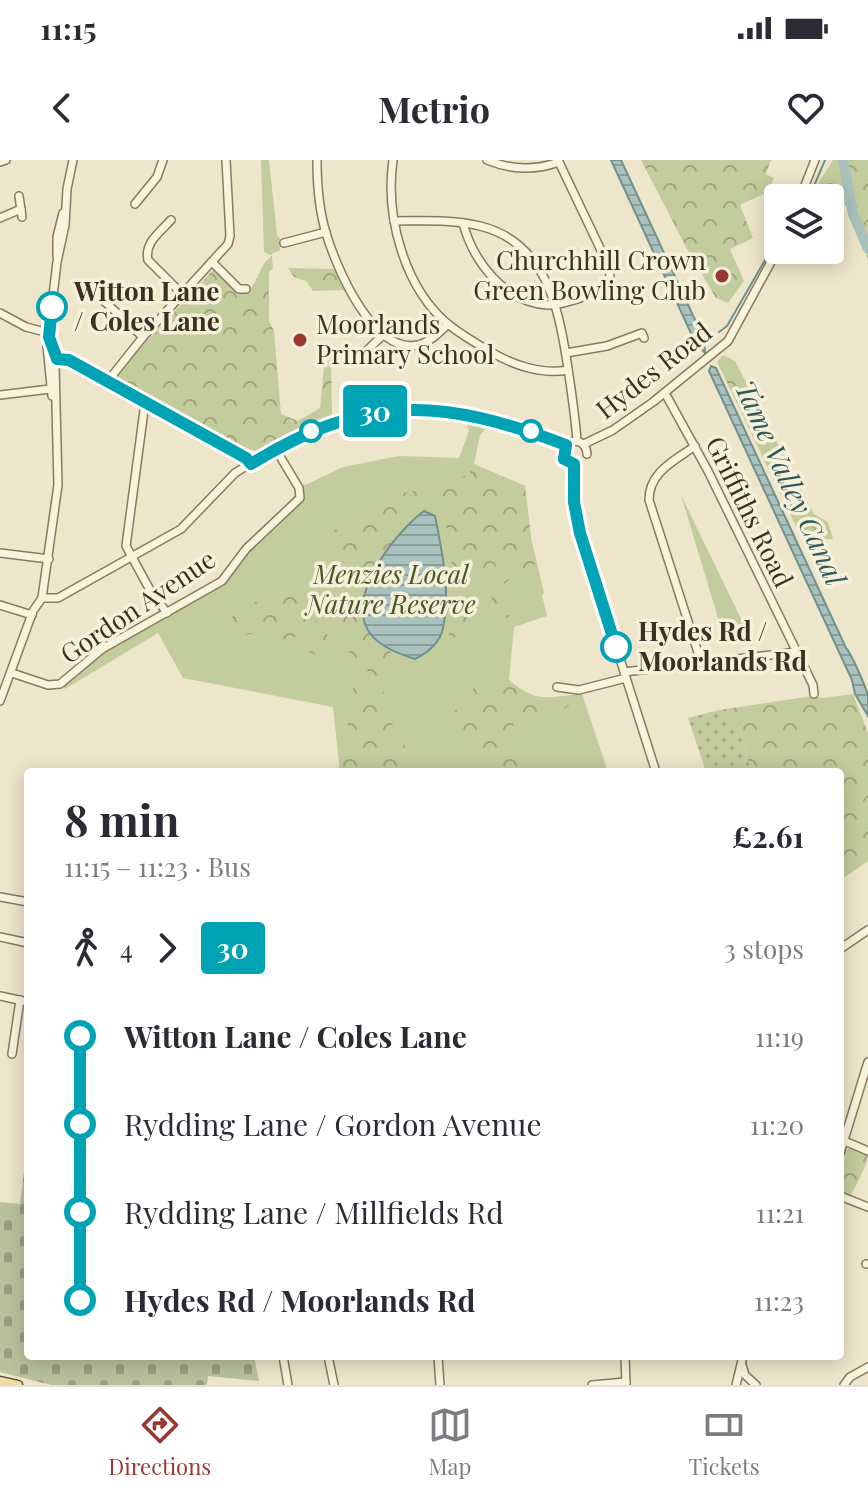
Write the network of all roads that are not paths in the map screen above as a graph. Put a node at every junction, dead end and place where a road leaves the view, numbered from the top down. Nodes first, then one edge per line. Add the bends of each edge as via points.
1 (6, 160) edge
2 (73, 160) edge
3 (163, 160) edge
4 (226, 160) edge
5 (317, 160) edge
6 (393, 160) edge
7 (487, 160) edge
8 (815, 160) edge
9 (558, 161) edge
10 (0, 162) edge
11 (806, 184) edge
12 (19, 196) dead end
13 (135, 204) dead end
14 (0, 218) edge
15 (171, 220) dead end
16 (394, 221) junction
17 (463, 223) junction
18 (326, 232) junction
19 (284, 243) dead end
20 (212, 262) junction
21 (770, 264) edge
22 (246, 289) dead end
23 (182, 294) junction
24 (104, 301) dead end
25 (557, 305) junction
26 (0, 313) edge
27 (448, 324) junction
28 (49, 331) junction
29 (383, 335) junction
30 (143, 337) junction
31 (644, 338) dead end
32 (566, 353) junction
33 (358, 359) dead end
34 (54, 361) junction
35 (568, 370) junction
36 (55, 379) junction
37 (107, 382) junction
38 (50, 389) junction
39 (665, 393) junction
40 (0, 395) edge
41 (145, 403) junction
42 (56, 414) junction
43 (599, 439) junction
44 (580, 443) junction
45 (566, 445) junction
46 (695, 446) junction
47 (275, 448) junction
48 (587, 454) junction
49 (251, 464) junction
50 (574, 464) junction
51 (0, 553) edge
52 (132, 557) junction
53 (49, 559) junction
54 (42, 598) junction
55 (0, 605) edge
56 (33, 613) junction
57 (167, 613) junction
58 (796, 652) junction
59 (701, 662) junction
60 (12, 673) junction
61 (625, 675) junction
62 (557, 687) dead end
63 (3, 688) edge
64 (814, 694) dead end
65 (0, 701) edge
66 (655, 768) edge
67 (0, 897) edge
68 (24, 901) edge
69 (868, 930) edge
70 (0, 937) edge
71 (24, 942) edge
72 (844, 946) edge
73 (0, 996) edge
74 (24, 1001) edge
75 (12, 1054) dead end
76 (868, 1062) edge
77 (844, 1134) edge
78 (844, 1141) edge
79 (868, 1151) edge
80 (844, 1198) edge
81 (868, 1207) edge
82 (284, 1360) edge
83 (329, 1360) edge
84 (438, 1360) edge
85 (625, 1360) edge
86 (742, 1360) edge
87 (868, 1367) edge
88 (0, 1381) edge
89 (626, 1383) edge
90 (18, 1385) edge
91 (288, 1385) edge
92 (334, 1385) edge
93 (440, 1385) edge
94 (592, 1385) edge
95 (736, 1385) edge
96 (756, 1385) edge
97 (844, 1385) edge

1 - 10 street
2 - 28 street
3 - 13 street via 157,177
4 - 20 street via 230,236
5 - 18 street
6 - 16 street
7 - 9 street via 520,168
8 - 11 street
9 - 25 street via 610,273 603,287
12 - 14 street via 21,213
15 - 23 street via 146,253
16 - 17 street
16 - 27 street via 414,278
17 - 25 street via 495,231 525,251 542,271
17 - 25 street via 474,252 496,281 526,299
18 - 19 street
18 - 29 street via 354,295
20 - 22 street via 239,289
20 - 23 street
21 - 39 street, Hydes Road via 728,341
23 - 30 street
24 - 30 street
25 - 32 street
26 - 28 street
27 - 29 street via 416,345 401,345
27 - 35 street via 506,360 538,370
28 - 34 street
29 - 33 street
30 - 37 street
31 - 32 street via 642,333
32 - 35 street
34 - 36 street
34 - 37 street via 66,359
34 - 38 street
35 - 44 street
36 - 38 street
36 - 42 street
37 - 41 street
38 - 40 street
38 - 42 street
39 - 43 street, Hydes Road
39 - 46 street, Griffiths Road
41 - 49 street
41 - 52 street via 126,546
42 - 53 street via 58,485
43 - 44 street, Hydes Road
43 - 48 street, Hydes Road
44 - 45 street, Hydes Road
44 - 48 street, Hydes Road
45 - 47 street via 476,417 402,409 335,421
45 - 50 street via 564,459
46 - 58 street, Griffiths Road
46 - 59 street via 656,476 649,500
47 - 49 street
47 - 57 street, Gordon Avenue via 300,498 246,549 222,581
48 - 50 street, Hydes Road
49 - 52 street via 235,473 181,529
50 - 61 street via 580,533
51 - 53 street
52 - 54 street via 58,598
52 - 57 street
53 - 54 street
54 - 56 street
55 - 56 street
56 - 60 street
57 - 60 street, Gordon Avenue via 92,656 60,684
58 - 59 street
58 - 64 street, Griffiths Road
59 - 61 street
60 - 63 street
61 - 62 street via 579,690
61 - 66 street
63 - 65 street
67 - 68 street
69 - 72 street
70 - 71 street
73 - 74 street
74 - 75 street
76 - 77 street
78 - 79 street
80 - 81 street
82 - 91 street
83 - 92 street
84 - 93 street
85 - 89 street
86 - 95 street
86 - 96 street via 745,1375
87 - 97 street
88 - 90 main road
89 - 94 street

